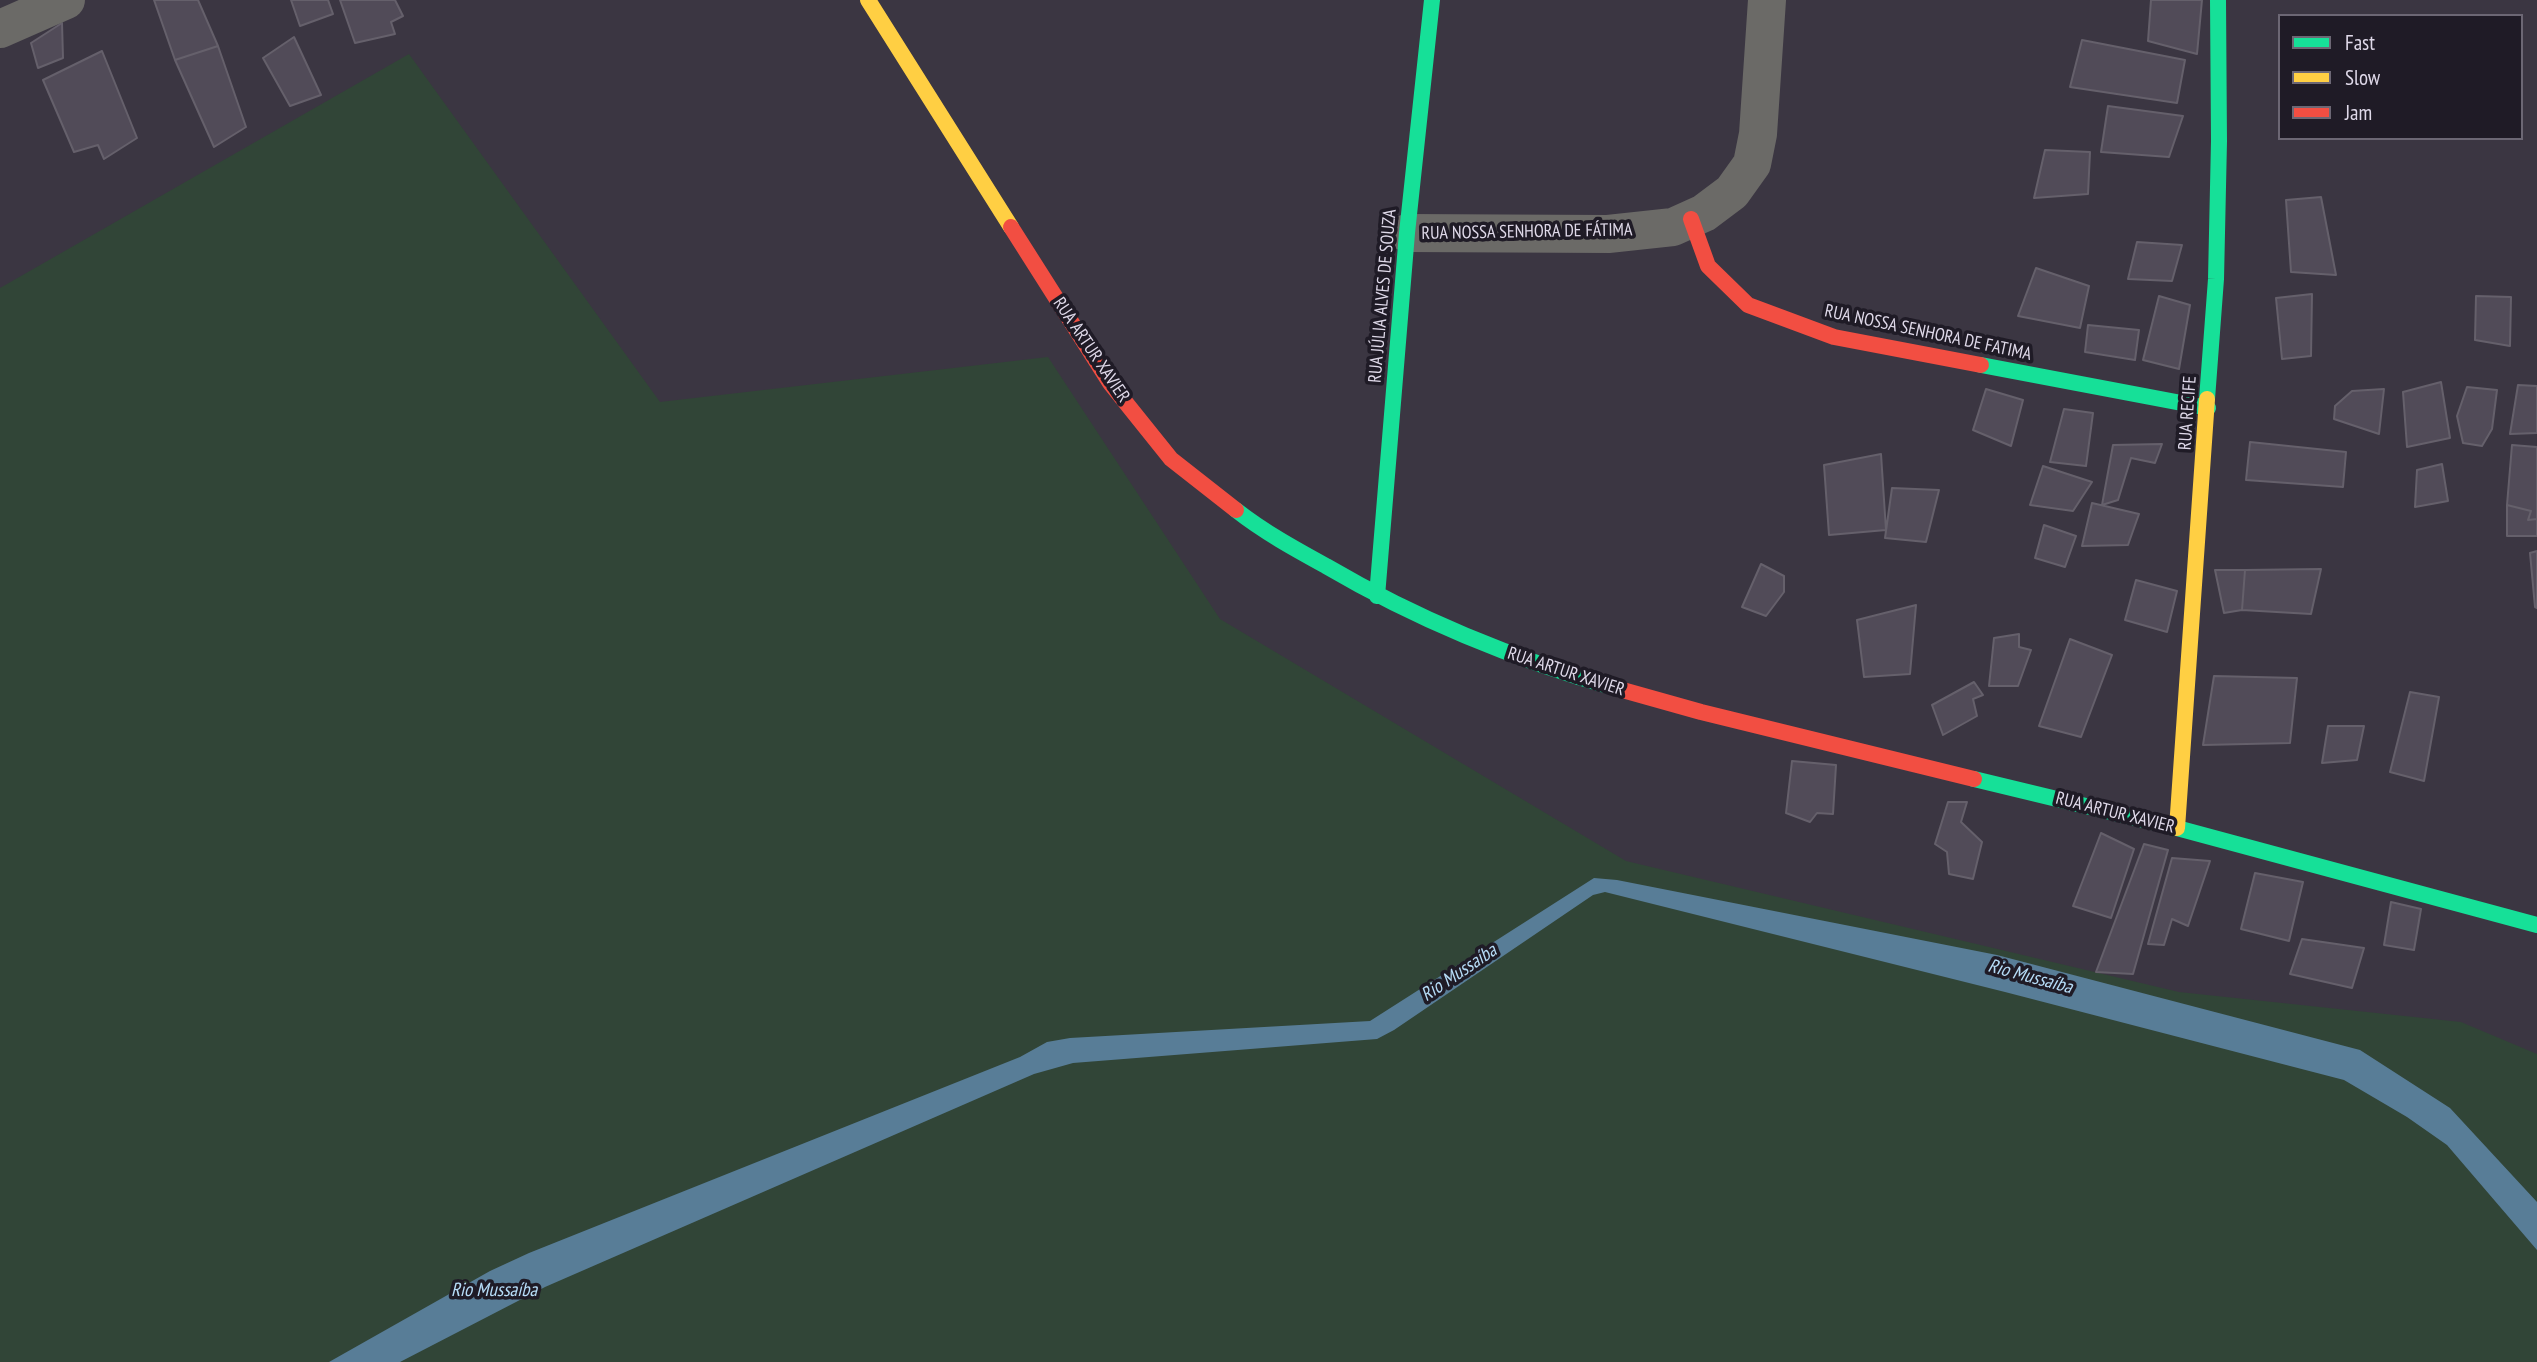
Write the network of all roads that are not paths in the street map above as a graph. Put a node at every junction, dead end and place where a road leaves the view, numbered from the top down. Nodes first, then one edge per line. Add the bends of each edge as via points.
1 (66, 0) edge
2 (868, 0) edge
3 (1432, 0) edge
4 (1767, 0) edge
5 (2218, 0) edge
6 (0, 29) edge
7 (1691, 219) junction
8 (1407, 233) junction
9 (2208, 408) junction
10 (1377, 596) junction
11 (2177, 828) junction
12 (2537, 925) edge

1 - 6 street
2 - 10 street, RUA ARTUR XAVIER via 1110,383 1171,459 1259,528
3 - 8 street, RUA JÚLIA ALVES DE SOUZA
4 - 7 street, RUA NOSSA SENHORA DE FÁTIMA via 1752,164 1732,192
5 - 9 street, RUA RECIFE via 2216,279
7 - 8 street, RUA NOSSA SENHORA DE FÁTIMA via 1672,227 1608,234
7 - 9 street, RUA NOSSA SENHORA DE FATIMA via 1708,265 1748,305 1834,337
8 - 10 street, RUA JÚLIA ALVES DE SOUZA
9 - 11 street, RUA RECIFE
10 - 11 street, RUA ARTUR XAVIER via 1482,644 1566,674 1701,712
11 - 12 street, RUA ARTUR XAVIER

